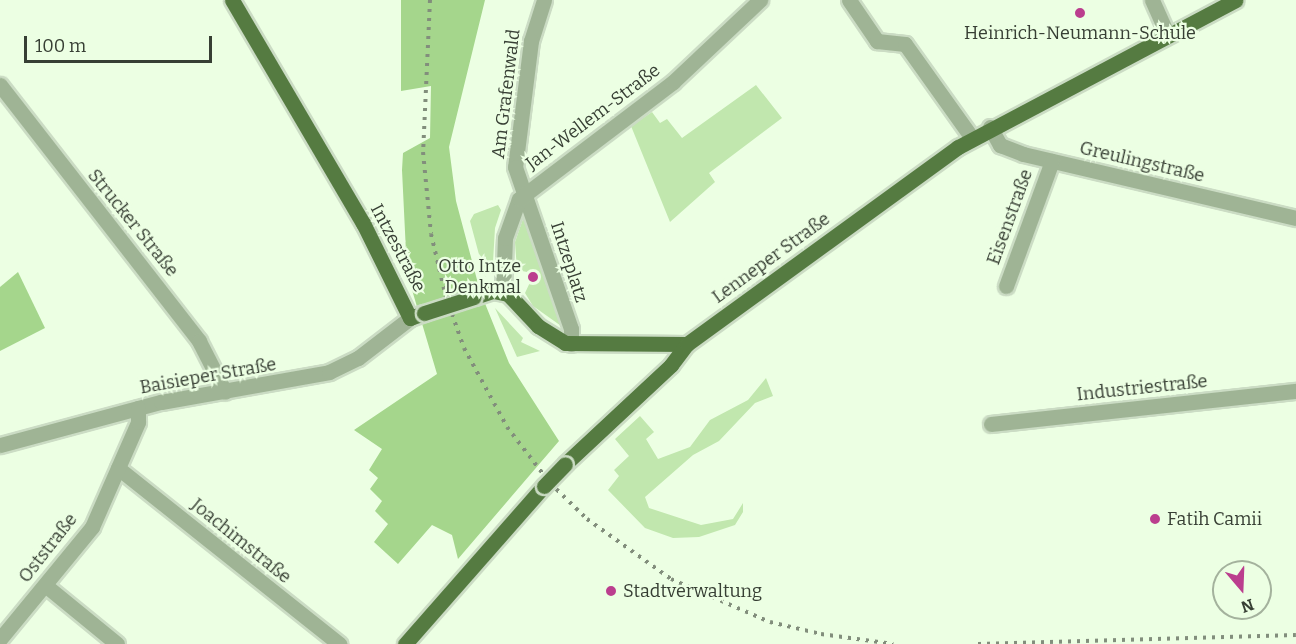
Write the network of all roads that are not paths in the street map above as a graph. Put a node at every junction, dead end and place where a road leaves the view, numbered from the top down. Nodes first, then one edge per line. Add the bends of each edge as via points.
1 (232, 0) edge
2 (544, 0) edge
3 (760, 0) edge
4 (849, 0) edge
5 (1152, 0) edge
6 (1236, 0) edge
7 (1167, 34) junction
8 (0, 85) edge
9 (990, 127) junction
10 (972, 138) junction
11 (1052, 161) junction
12 (524, 193) junction
13 (1296, 218) edge
14 (1006, 286) dead end
15 (503, 292) junction
16 (417, 315) junction
17 (571, 344) junction
18 (687, 344) junction
19 (1296, 391) edge
20 (225, 392) junction
21 (138, 408) junction
22 (992, 424) dead end
23 (0, 445) edge
24 (118, 468) junction
25 (45, 585) junction
26 (0, 639) edge
27 (117, 644) edge
28 (339, 644) edge
29 (405, 644) edge

1 - 16 main road, Intzestraße
2 - 12 street, Am Grafenwald via 534,24 514,155
3 - 12 street, Jan-Wellem-Straße via 673,82
4 - 10 street via 877,41 905,44
5 - 7 street
6 - 7 main road, Lenneper Straße
7 - 9 main road, Lenneper Straße
8 - 20 street, Strucker Straße via 192,331 215,366
9 - 10 main road, Lenneper Straße
9 - 11 street, Greulingstraße via 1000,145 1009,150
10 - 18 main road, Lenneper Straße
11 - 13 street, Greulingstraße
11 - 14 street, Eisenstraße
12 - 15 street, Jan-Wellem-Straße via 507,229
12 - 17 street, Intzeplatz via 571,330
15 - 16 main road, Intzestraße, bridge
15 - 17 main road via 548,334
16 - 20 street, Baisieper Straße via 338,369
17 - 18 main road
18 - 29 main road, Lenneper Straße, bridge via 671,365 544,486
19 - 22 street, Industriestraße
20 - 21 street, Baisieper Straße
21 - 23 street, Baisieper Straße
21 - 24 street, Oststraße via 138,422
24 - 25 street, Oststraße via 92,527
24 - 28 street, Joachimstraße
25 - 26 street, Oststraße
25 - 27 street

